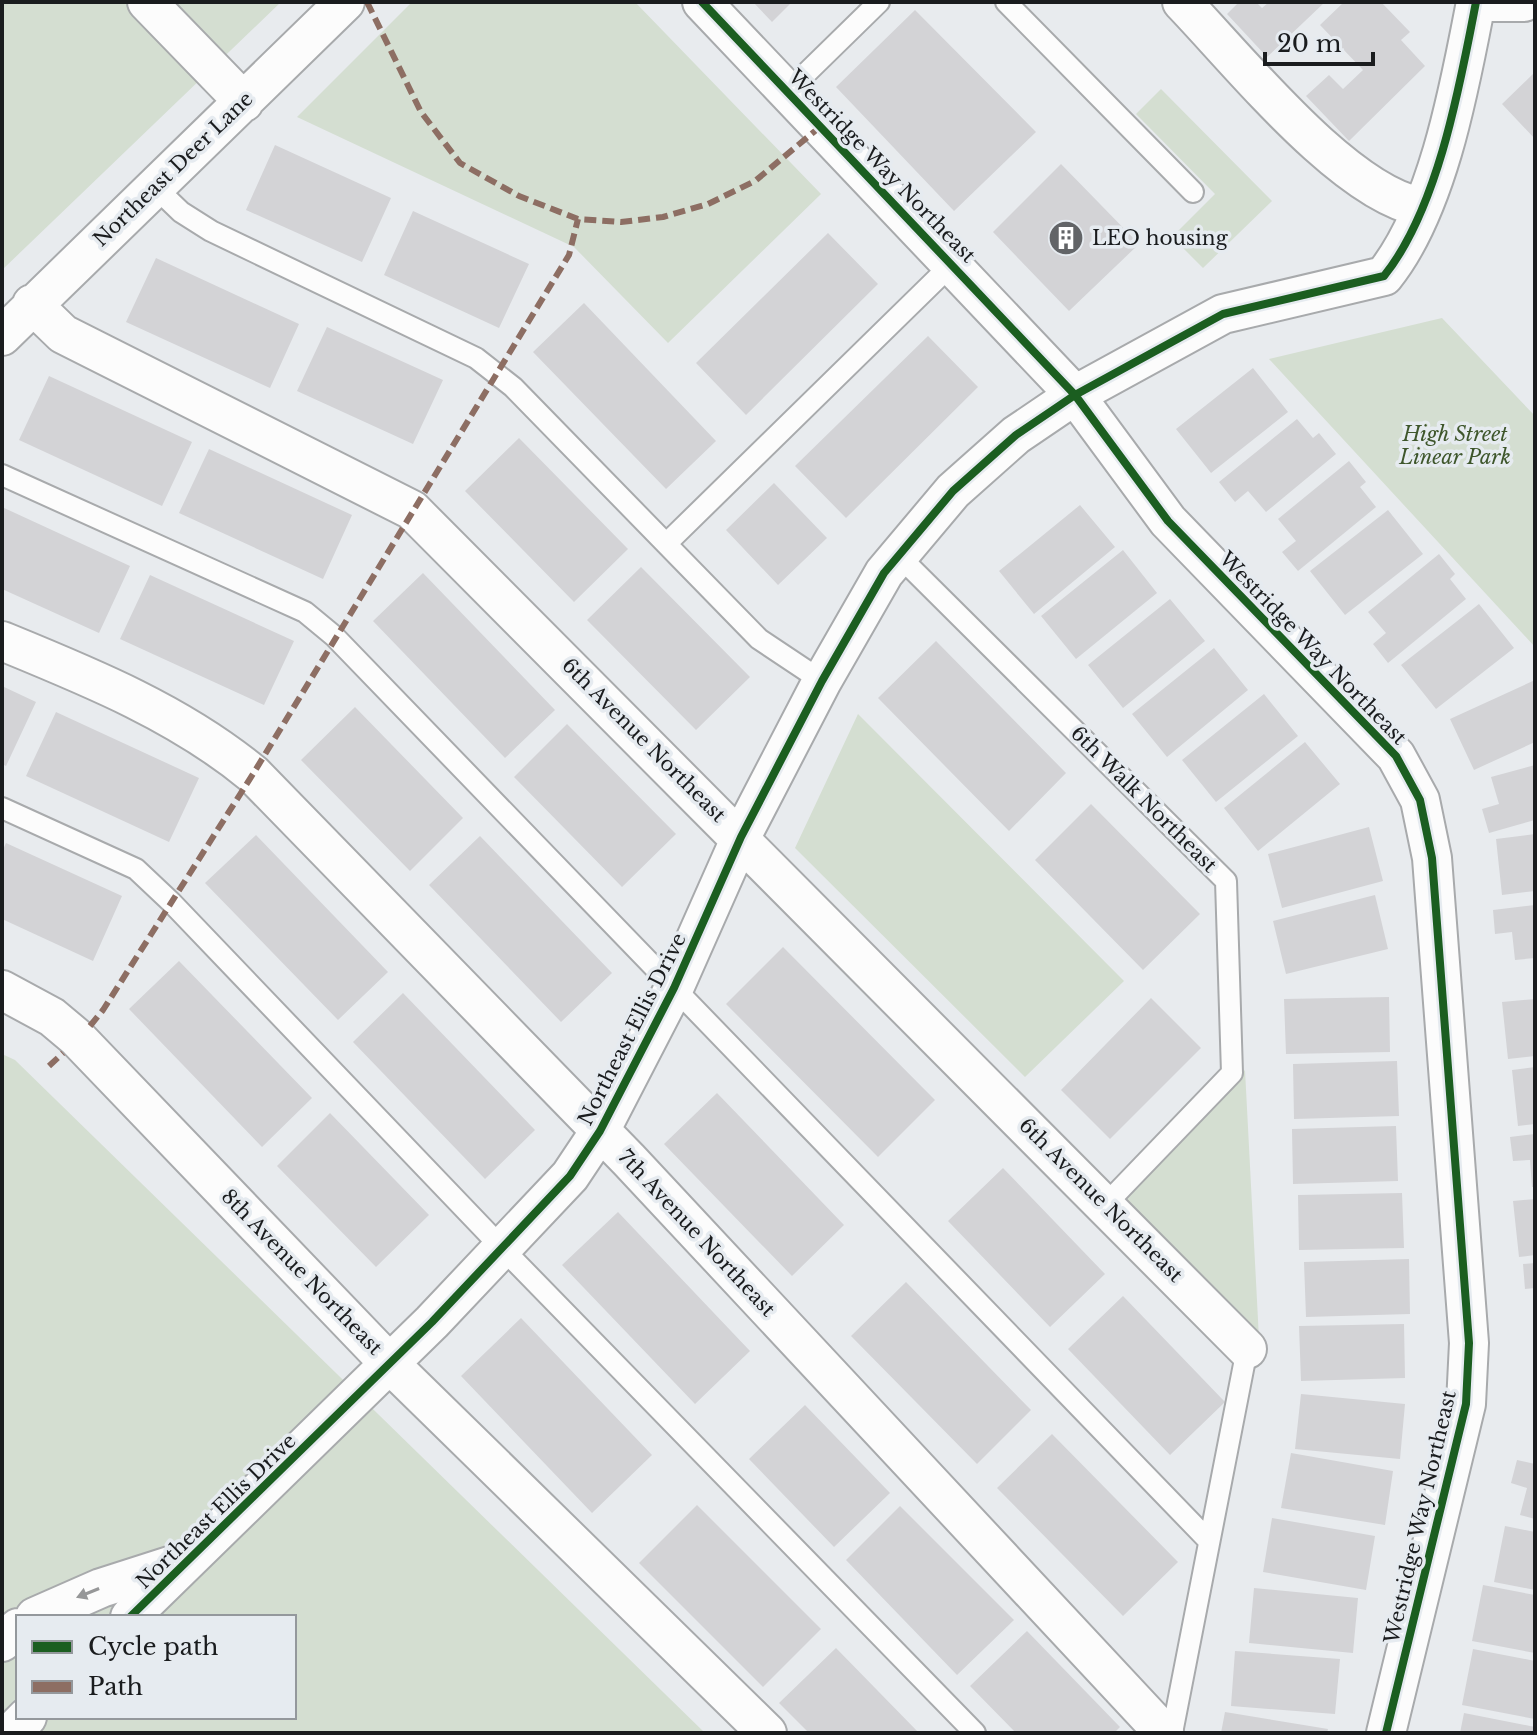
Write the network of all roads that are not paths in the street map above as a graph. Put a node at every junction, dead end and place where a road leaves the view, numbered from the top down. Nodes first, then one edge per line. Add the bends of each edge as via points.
1 (147, 2) edge
2 (345, 2) edge
3 (702, 2) edge
4 (879, 2) edge
5 (1006, 2) edge
6 (1182, 2) edge
7 (1478, 2) edge
8 (1524, 2) edge
9 (788, 91) junction
10 (244, 102) junction
11 (155, 187) junction
12 (1193, 192) dead end
13 (1421, 207) junction
14 (953, 263) junction
15 (32, 304) junction
16 (2, 336) edge
17 (1075, 395) junction
18 (2, 475) edge
19 (667, 543) junction
20 (899, 556) junction
21 (2, 641) edge
22 (822, 681) junction
23 (2, 808) edge
24 (741, 837) junction
25 (674, 988) junction
26 (2, 990) edge
27 (600, 1131) junction
28 (1106, 1204) junction
29 (504, 1250) junction
30 (1247, 1349) joint
31 (390, 1364) junction
32 (1208, 1540) junction
33 (188, 1560) junction
34 (40, 1615) edge
35 (132, 1615) edge
36 (767, 1733) edge
37 (975, 1733) edge
38 (1164, 1733) edge
39 (1172, 1733) edge
40 (1386, 1733) edge

1 - 10 street
2 - 10 street, Northeast Deer Lane
3 - 9 street, Westridge Way Northeast
4 - 9 lane
5 - 12 lane
6 - 13 street via 1336,161 1389,197
7 - 8 street
7 - 13 street via 1448,133
9 - 14 street, Westridge Way Northeast
10 - 11 street, Northeast Deer Lane
11 - 15 street, Northeast Deer Lane
11 - 19 lane via 211,231 476,358 513,387
13 - 17 street, Northeast Ellis Drive via 1400,256 1384,276 1223,314
14 - 17 street, Westridge Way Northeast
14 - 19 lane
15 - 16 street, Northeast Deer Lane
15 - 24 street, 6th Avenue Northeast via 63,334 412,510
17 - 20 street, Northeast Ellis Drive via 1016,435 953,491
17 - 40 street, Westridge Way Northeast via 1168,521 1396,756 1420,800 1432,858 1469,1343 1466,1404
18 - 25 lane via 305,612
19 - 22 lane via 759,639
20 - 22 street, Northeast Ellis Drive
20 - 28 lane, 6th Walk Northeast via 1226,881 1232,1073
21 - 27 street, 7th Avenue Northeast via 99,681 215,742 253,774
22 - 24 street, Northeast Ellis Drive
23 - 29 lane via 136,869
24 - 25 street, Northeast Ellis Drive
24 - 28 street, 6th Avenue Northeast
25 - 27 street, Northeast Ellis Drive
25 - 32 lane
26 - 31 street, 8th Avenue Northeast via 52,1017 77,1038
27 - 29 street, Northeast Ellis Drive via 570,1176
27 - 38 street, 7th Avenue Northeast
28 - 30 street, 6th Avenue Northeast
29 - 31 street, Northeast Ellis Drive
29 - 37 lane
30 - 32 lane
31 - 33 street, Northeast Ellis Drive
31 - 36 street, 8th Avenue Northeast
32 - 39 lane
33 -> 34 street
33 - 35 street, Northeast Ellis Drive

